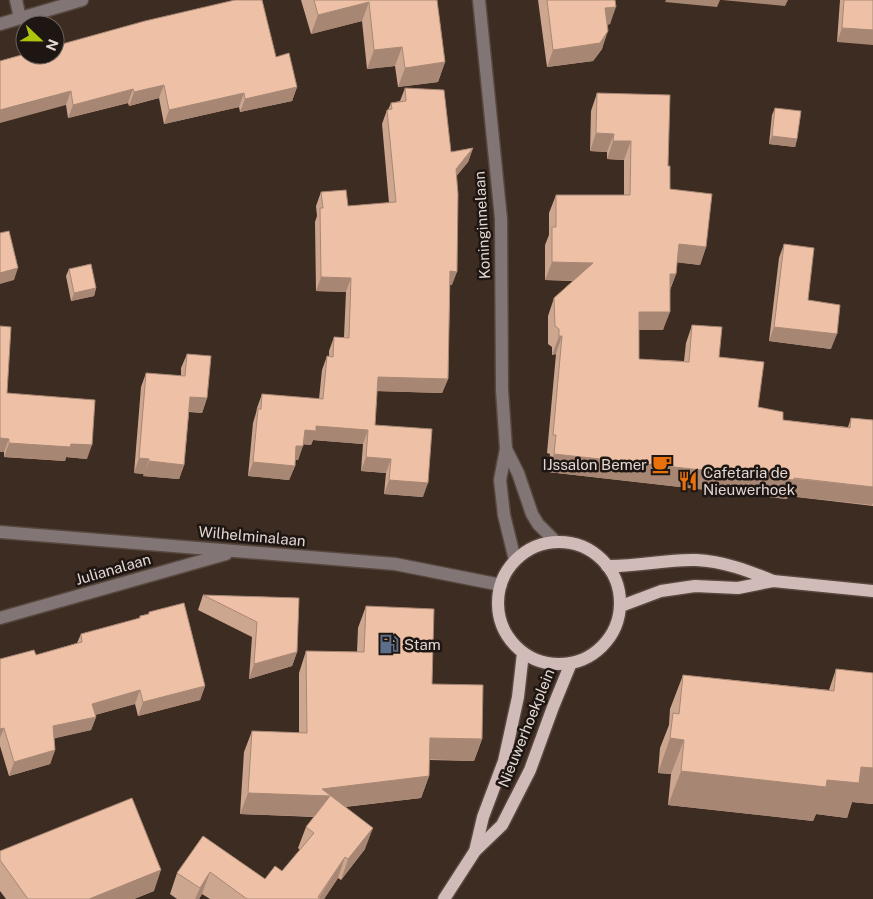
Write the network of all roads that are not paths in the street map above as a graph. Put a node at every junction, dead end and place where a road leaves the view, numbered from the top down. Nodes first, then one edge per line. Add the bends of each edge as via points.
1 (16, 0) edge
2 (82, 0) edge
3 (479, 0) edge
4 (19, 15) edge
5 (30, 15) edge
6 (15, 20) edge
7 (0, 24) edge
8 (506, 448) junction
9 (0, 532) edge
10 (556, 542) junction
11 (234, 551) junction
12 (515, 560) junction
13 (607, 566) junction
14 (774, 581) junction
15 (501, 585) junction
16 (873, 591) edge
17 (620, 606) junction
18 (0, 618) edge
19 (523, 653) junction
20 (571, 663) junction
21 (475, 851) junction
22 (444, 899) edge

1 - 4 street
2 - 5 street
3 - 8 street, Koninginnelaan via 501,219 502,390
6 - 7 street
8 - 10 street, Koninginnelaan via 532,514
8 - 12 street, Koninginnelaan via 500,480 504,515
9 - 11 street, Wilhelminalaan
10 - 12 main road via 539,545
10 - 13 main road via 582,546
11 - 15 street, Wilhelminalaan via 395,564
11 - 18 street, Julianalaan
12 - 15 main road
13 - 14 main road via 696,560 743,568
13 - 17 main road via 619,590
14 - 16 main road
14 - 17 main road via 738,588 677,588
15 - 19 main road via 498,599 501,623
17 - 20 main road via 618,622 606,642 588,658
19 - 20 main road via 538,661
19 - 21 main road, Nieuwerhoekplein via 518,697 504,761 483,817
20 - 21 main road, Nieuwerhoekplein via 530,770 502,825
21 - 22 main road, Nieuwerhoekplein

